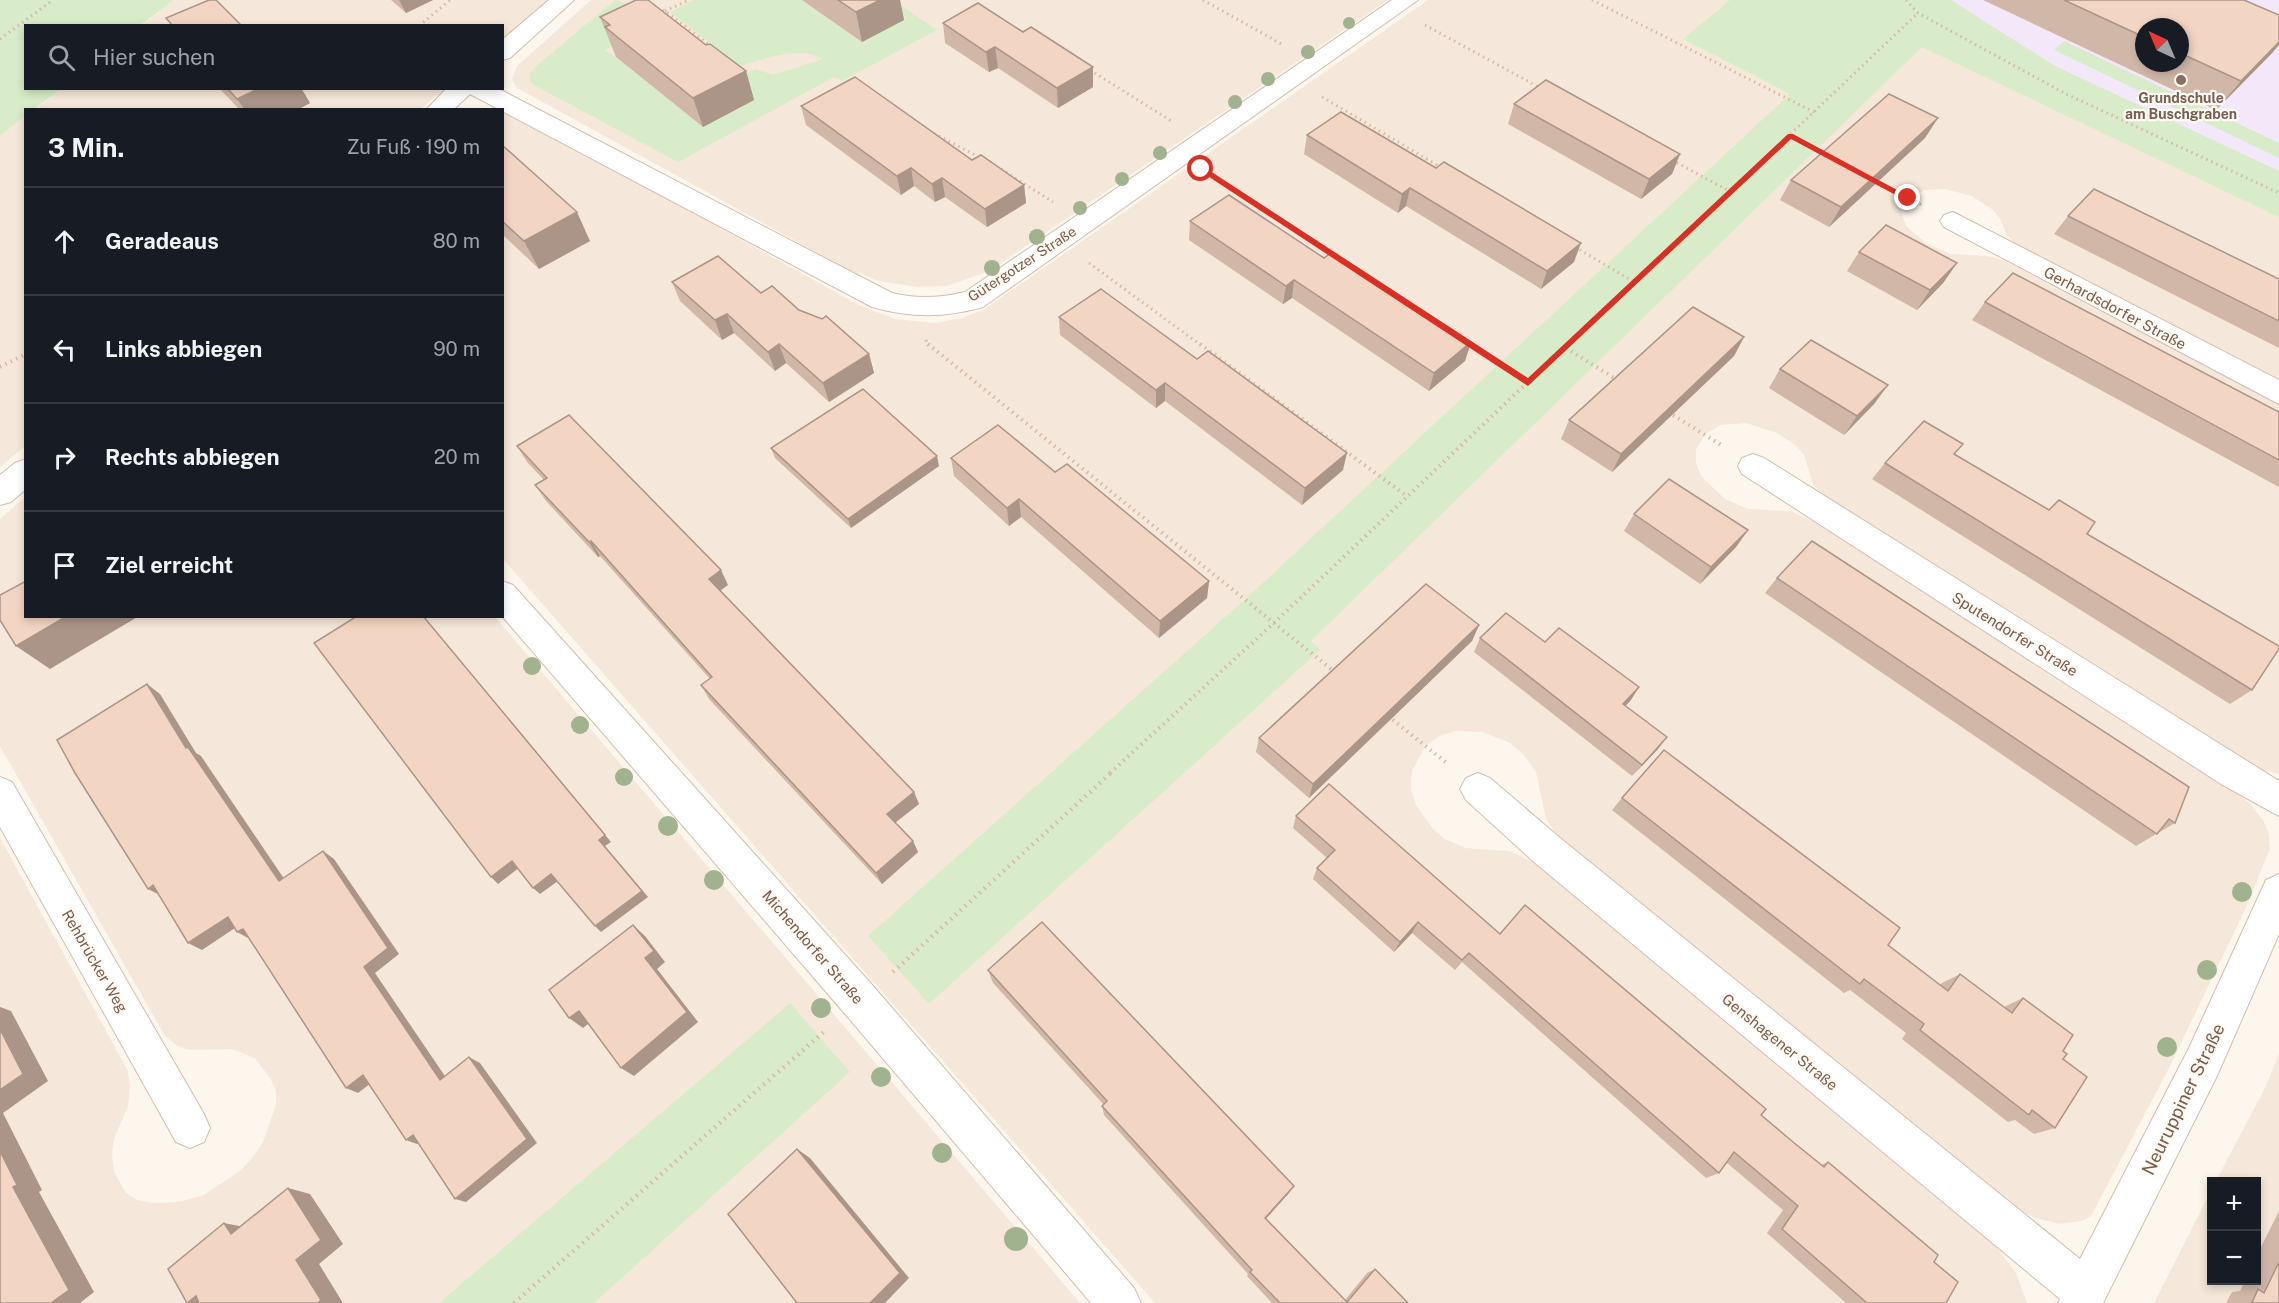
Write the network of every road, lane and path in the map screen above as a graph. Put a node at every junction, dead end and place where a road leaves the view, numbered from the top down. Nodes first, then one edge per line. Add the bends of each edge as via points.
1 (53, 0) edge
2 (450, 0) edge
3 (563, 0) edge
4 (688, 0) edge
5 (1203, 0) edge
6 (1407, 0) edge
7 (1592, 0) edge
8 (1906, 0) edge
9 (656, 9) edge
10 (665, 11) junction
11 (1918, 13) junction
12 (421, 24) edge
13 (1424, 24) dead end
14 (697, 36) junction
15 (0, 39) edge
16 (688, 41) edge
17 (1289, 48) dead end
18 (715, 50) edge
19 (504, 51) edge
20 (1081, 64) edge
21 (460, 90) edge
22 (481, 90) edge
23 (1547, 91) edge
24 (1321, 97) dead end
25 (440, 108) edge
26 (1816, 113) junction
27 (1177, 125) dead end
28 (923, 128) edge
29 (1790, 136) junction
30 (1829, 157) edge
31 (1670, 158) edge
32 (989, 162) edge
33 (999, 167) edge
34 (1201, 169) dead end
35 (1443, 169) edge
36 (1869, 177) edge
37 (1731, 192) junction
38 (2279, 193) edge
39 (1908, 198) dead end
40 (1058, 206) dead end
41 (1953, 221) dead end
42 (1575, 247) edge
43 (1340, 260) edge
44 (1088, 262) dead end
45 (1636, 283) junction
46 (923, 334) dead end
47 (1459, 338) edge
48 (1566, 348) junction
49 (24, 355) edge
50 (0, 367) edge
51 (1528, 383) junction
52 (1625, 385) edge
53 (2279, 393) edge
54 (1665, 410) edge
55 (1705, 434) dead end
56 (1753, 466) dead end
57 (24, 473) edge
58 (0, 493) edge
59 (1408, 497) junction
60 (504, 596) edge
61 (1274, 623) junction
62 (1337, 674) edge
63 (1381, 710) edge
64 (1425, 746) dead end
65 (1478, 789) dead end
66 (0, 793) edge
67 (2279, 800) edge
68 (2279, 892) edge
69 (888, 976) dead end
70 (826, 1030) dead end
71 (190, 1128) dead end
72 (2083, 1298) edge
73 (514, 1303) edge
74 (1119, 1303) edge

1 - 15 path
2 - 12 path
3 - 19 street
4 - 10 path
5 - 17 path
6 - 22 street, Gütergotzer Straße via 973,300 940,308 904,308 882,300
7 - 26 path
8 - 11 path
9 - 10 path
10 - 14 path
11 - 26 path
11 - 38 path via 2066,94
13 - 23 path
14 - 16 path
14 - 18 path
20 - 27 path
21 - 25 street
24 - 35 path
26 - 29 path
28 - 32 path
29 - 30 path
29 - 37 path
31 - 37 path
33 - 40 path
34 - 43 path
36 - 39 path
37 - 45 path
41 - 53 street, Gerhardsdorfer Straße
42 - 45 path
44 - 59 path
45 - 48 path
46 - 61 path via 929,347
47 - 51 path
48 - 51 path
48 - 52 path
49 - 50 path
51 - 59 path
54 - 55 path
56 - 67 street, Sputendorfer Straße
57 - 58 street
59 - 61 path
60 - 74 street, Michendorfer Straße
61 - 62 path
61 - 69 path
63 - 64 path
65 - 72 street, Genshagener Straße
66 - 71 street, Rehbrücker Weg
68 - 72 street, Neuruppiner Straße via 2203,1062
70 - 73 path

